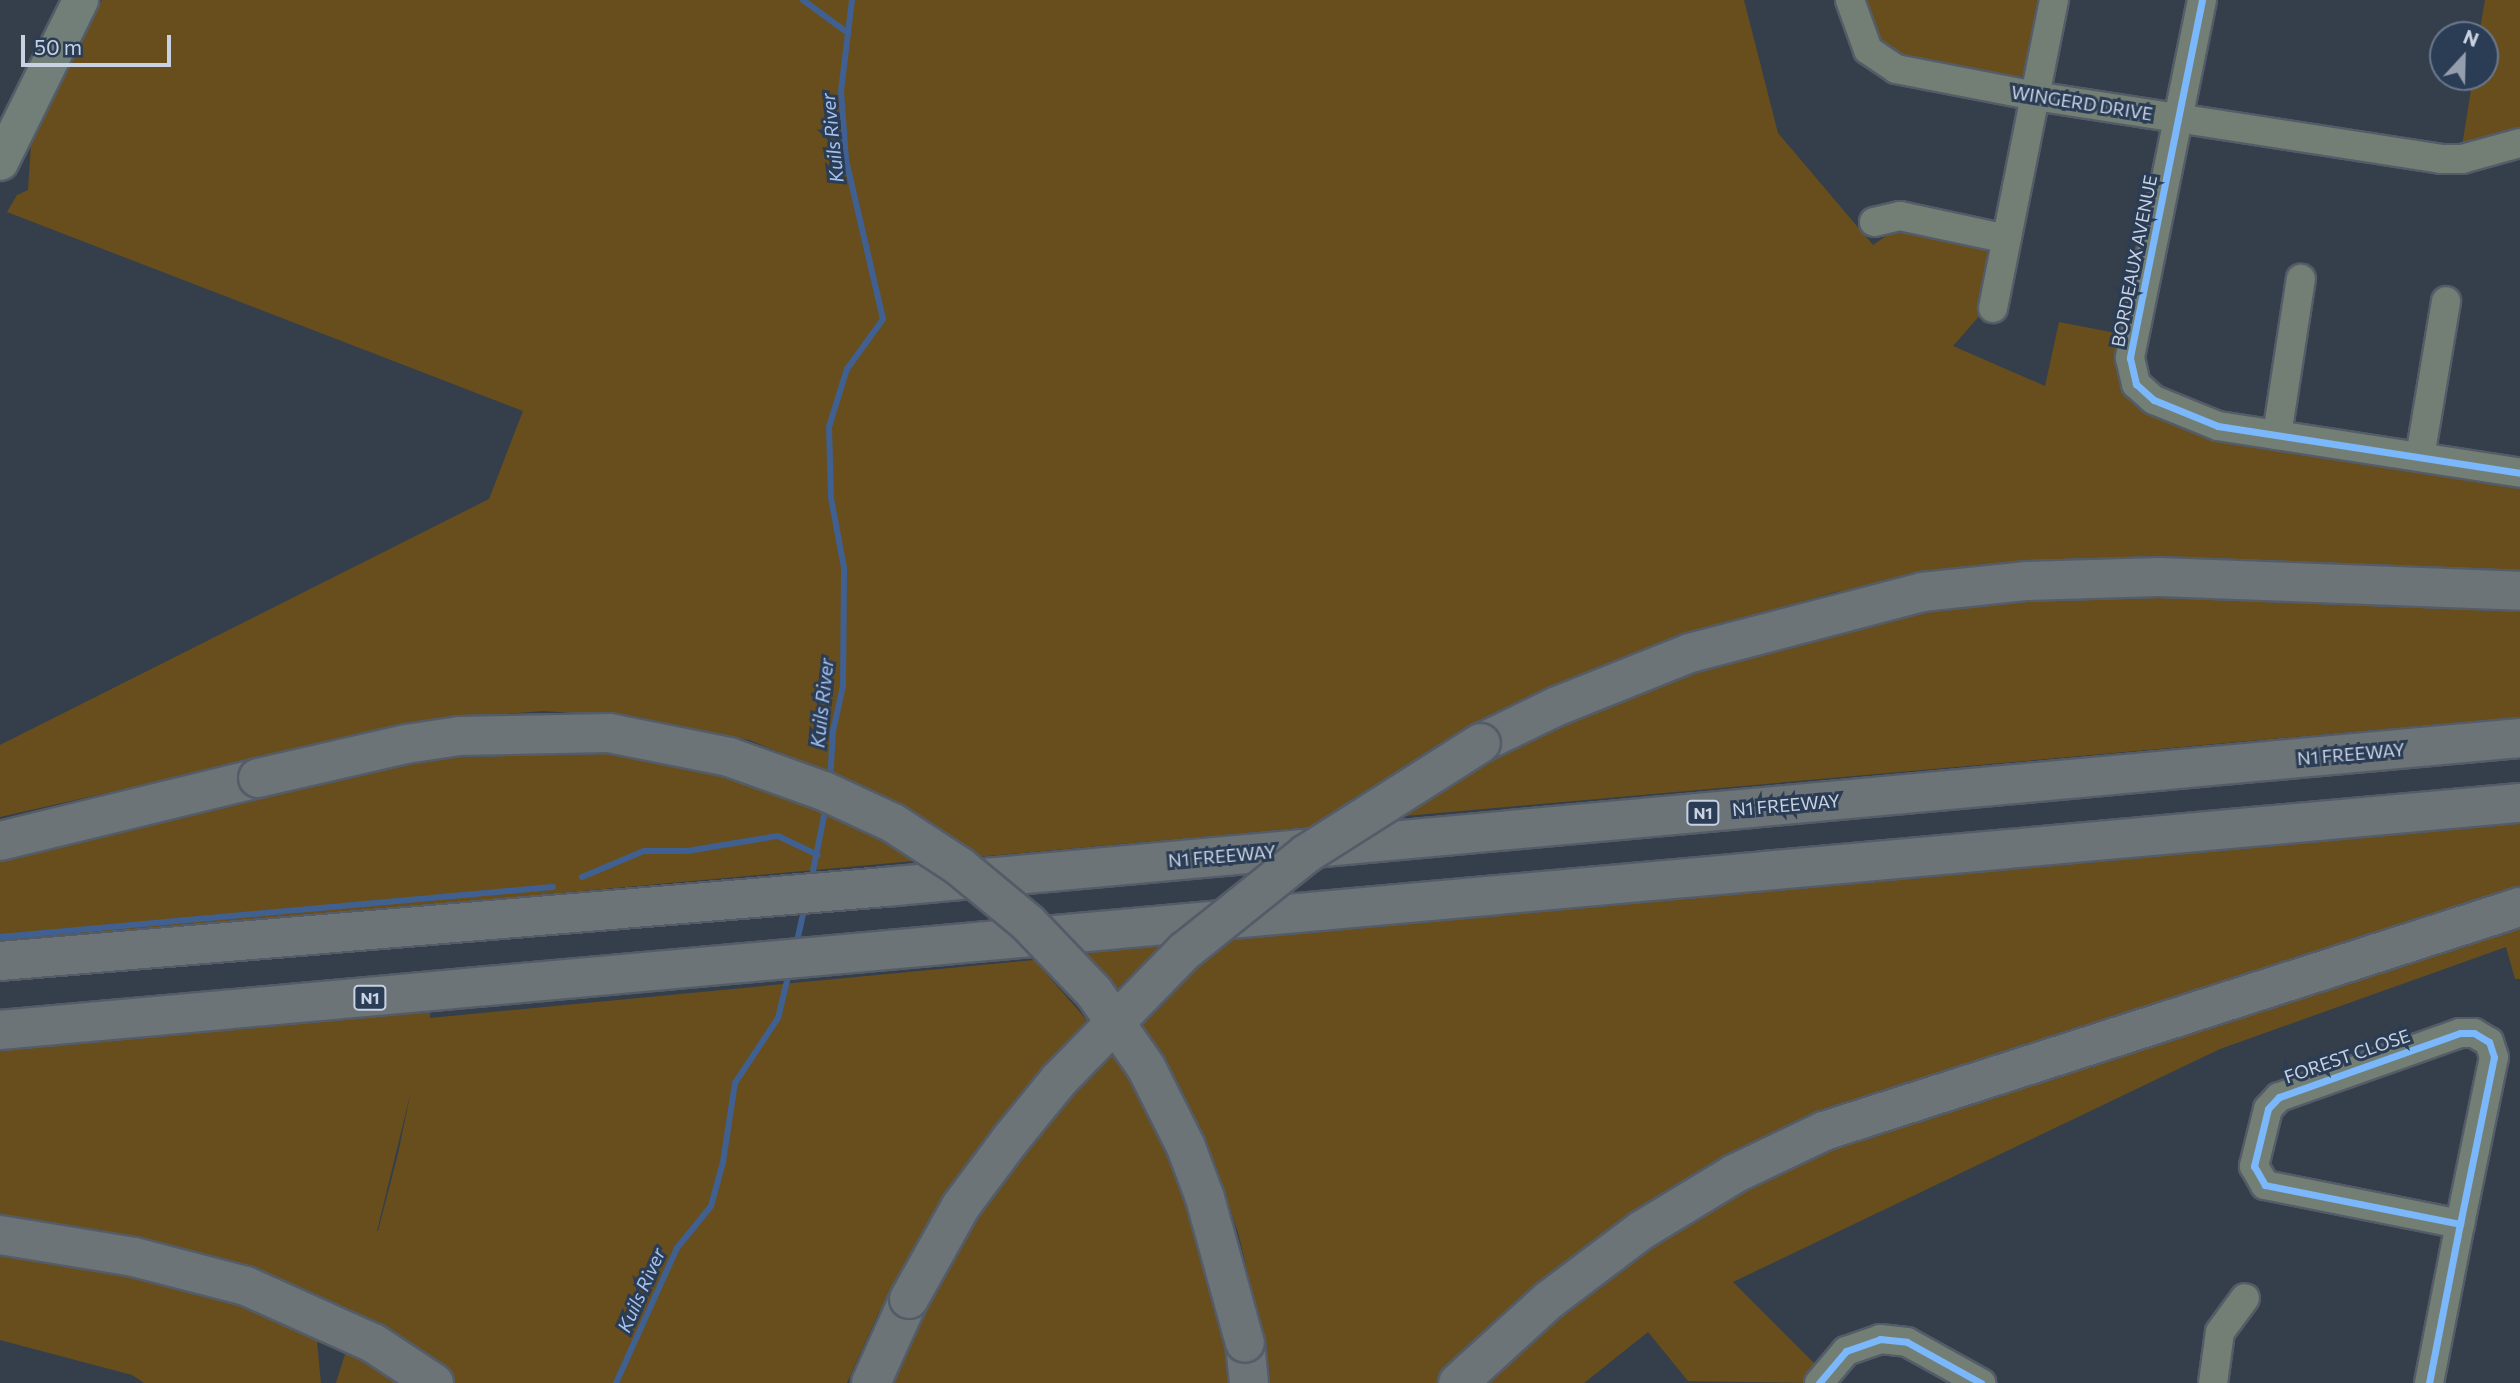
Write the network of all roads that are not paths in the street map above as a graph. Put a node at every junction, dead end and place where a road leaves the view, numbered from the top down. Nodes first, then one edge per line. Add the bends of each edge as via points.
1 (80, 0) edge
2 (1850, 0) edge
3 (2054, 0) edge
4 (2202, 0) edge
5 (2035, 96) junction
6 (2178, 118) junction
7 (2520, 143) edge
8 (0, 162) edge
9 (1874, 222) dead end
10 (2007, 239) junction
11 (2301, 279) dead end
12 (2446, 301) dead end
13 (1993, 308) dead end
14 (2277, 435) junction
15 (2420, 457) junction
16 (2520, 472) edge
17 (2520, 591) edge
18 (2520, 738) edge
19 (2520, 803) edge
20 (0, 841) edge
21 (2520, 906) edge
22 (0, 961) edge
23 (0, 1030) edge
24 (2460, 1224) junction
25 (0, 1234) edge
26 (2245, 1298) dead end
27 (434, 1383) edge
28 (871, 1383) edge
29 (1249, 1383) edge
30 (1458, 1383) edge
31 (1819, 1383) edge
32 (1981, 1383) edge
33 (2213, 1383) edge
34 (2428, 1383) edge

1 - 8 main road
2 - 5 street, WINGERD DRIVE via 1859,35 1882,62 1896,69
3 - 5 street
4 - 6 street, BORDEAUX AVENUE
5 - 6 street, WINGERD DRIVE
5 - 10 street
6 - 7 street, WINGERD DRIVE via 2441,159 2462,159
6 - 14 street, BORDEAUX AVENUE via 2130,371 2136,384 2154,400 2218,426
9 - 10 street via 1900,216
10 - 13 street
11 - 14 street
12 - 15 street
14 - 15 street, BORDEAUX AVENUE
15 - 16 street, BORDEAUX AVENUE
17 - 28 highway, bridge via 2159,577 2027,581 1922,592 1690,653 1555,707 1481,743 1306,854 1185,951 1059,1080 961,1206 909,1299
18 - 22 highway, N1 FREEWAY / N1 via 727,901
19 - 23 highway, N1 via 740,967
20 - 29 highway, bridge via 405,744 459,736 609,733 729,757 824,791 893,823 959,866 1028,923 1094,992 1146,1067 1186,1147 1245,1343
21 - 30 highway via 1824,1131 1734,1174 1642,1230 1549,1300
24 - 24 street, FOREST CLOSE via 2265,1185 2254,1166 2268,1109 2279,1097 2460,1033 2486,1038 2494,1057
24 - 34 street, FOREST CLOSE
25 - 27 highway via 134,1257 246,1286 321,1316
26 - 33 street via 2220,1332
31 - 32 street via 1837,1358 1857,1345 1880,1339 1908,1342

